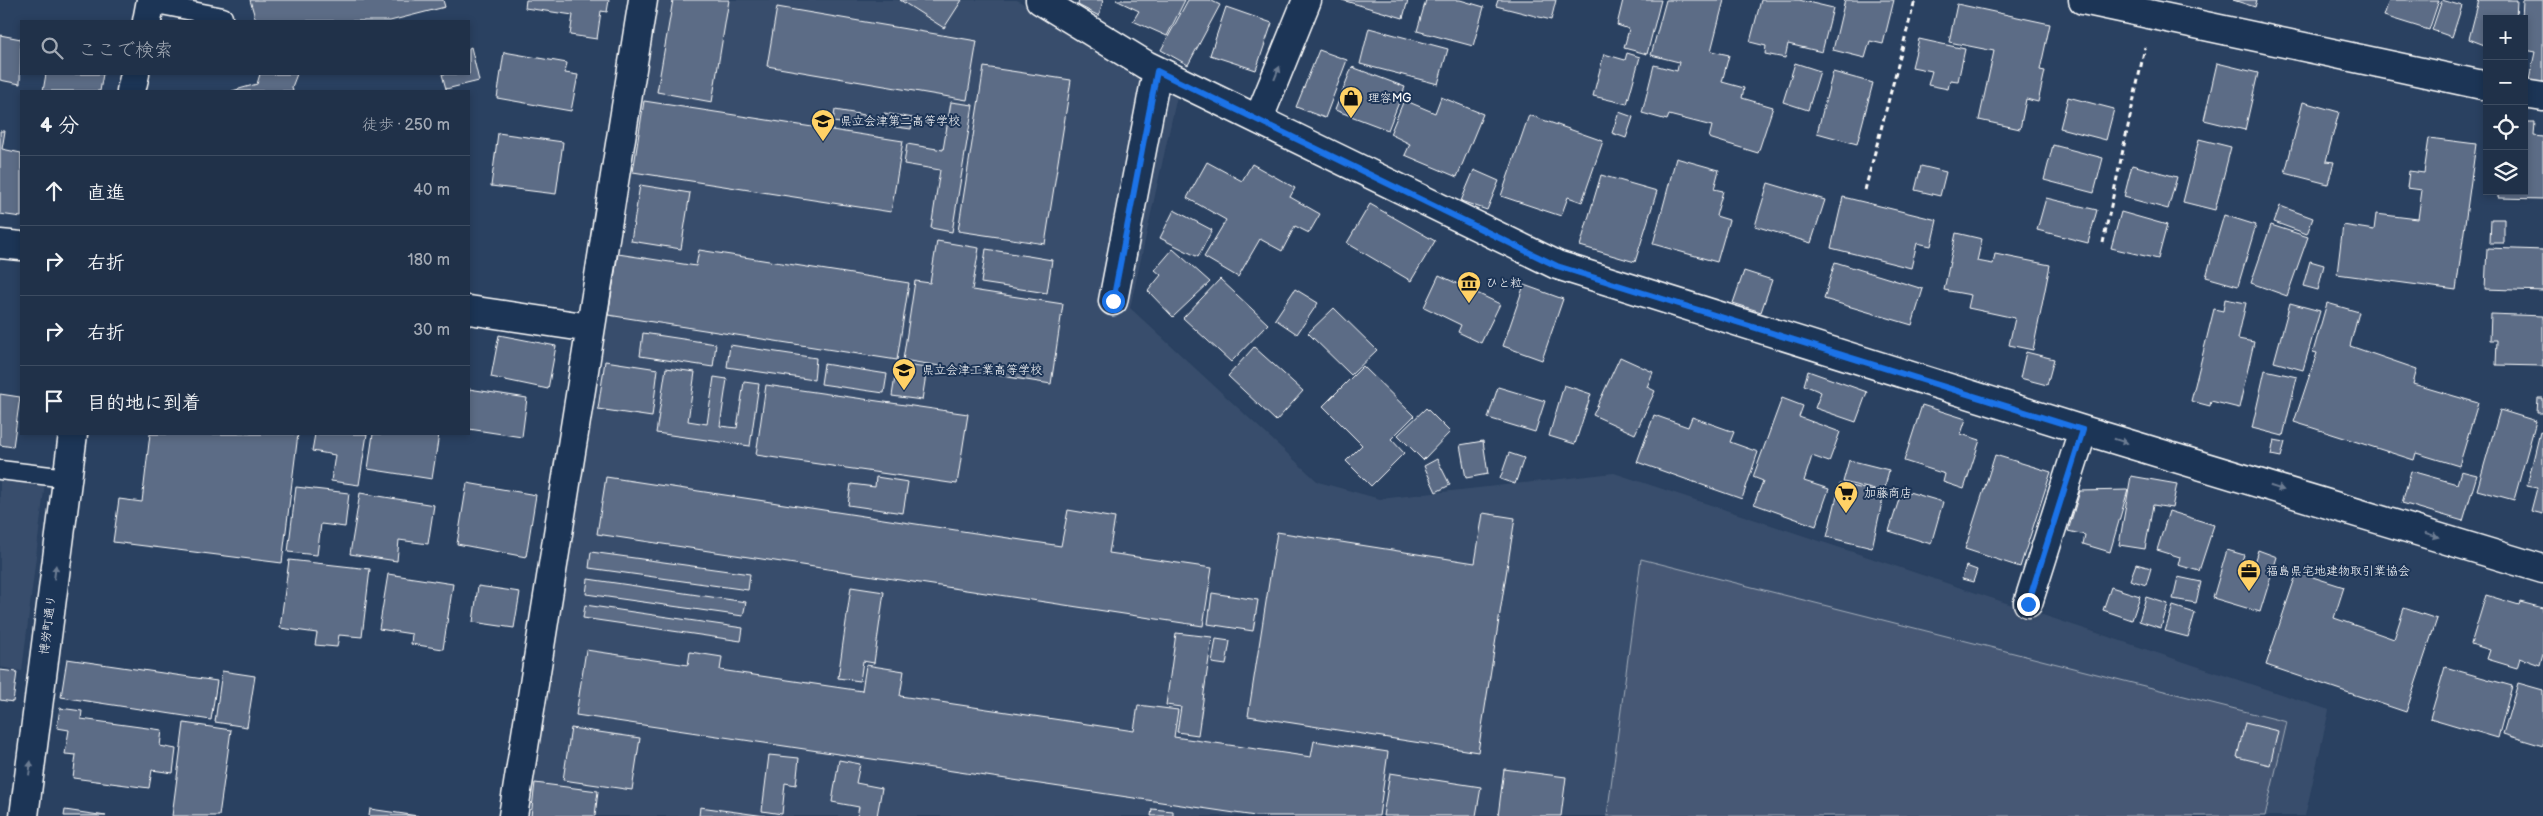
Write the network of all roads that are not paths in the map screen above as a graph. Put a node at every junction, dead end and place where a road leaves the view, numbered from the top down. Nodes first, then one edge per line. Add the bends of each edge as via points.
1 (643, 0) edge
2 (1040, 0) edge
3 (1307, 0) edge
4 (2083, 0) edge
5 (150, 8) edge
6 (223, 17) dead end
7 (1157, 71) junction
8 (135, 75) edge
9 (2483, 85) edge
10 (132, 90) edge
11 (2528, 95) edge
12 (2543, 98) edge
13 (1259, 118) junction
14 (0, 244) edge
15 (20, 246) edge
16 (1113, 301) dead end
17 (470, 310) edge
18 (590, 328) junction
19 (2083, 430) junction
20 (73, 435) edge
21 (0, 470) edge
22 (67, 478) junction
23 (2543, 569) edge
24 (2028, 604) dead end
25 (24, 816) edge
26 (513, 816) edge

1 - 18 street
2 - 7 street
13 -> 3 street
4 - 9 street
5 - 6 lane
7 - 13 street
7 - 16 street
8 - 10 street
11 - 12 street
13 - 19 street via 1557,266
14 - 15 street
17 - 18 street
18 - 26 street
19 -> 23 street
19 - 24 street
20 - 22 street, 博労町通り
21 - 22 lane
25 -> 22 street, 博労町通り

